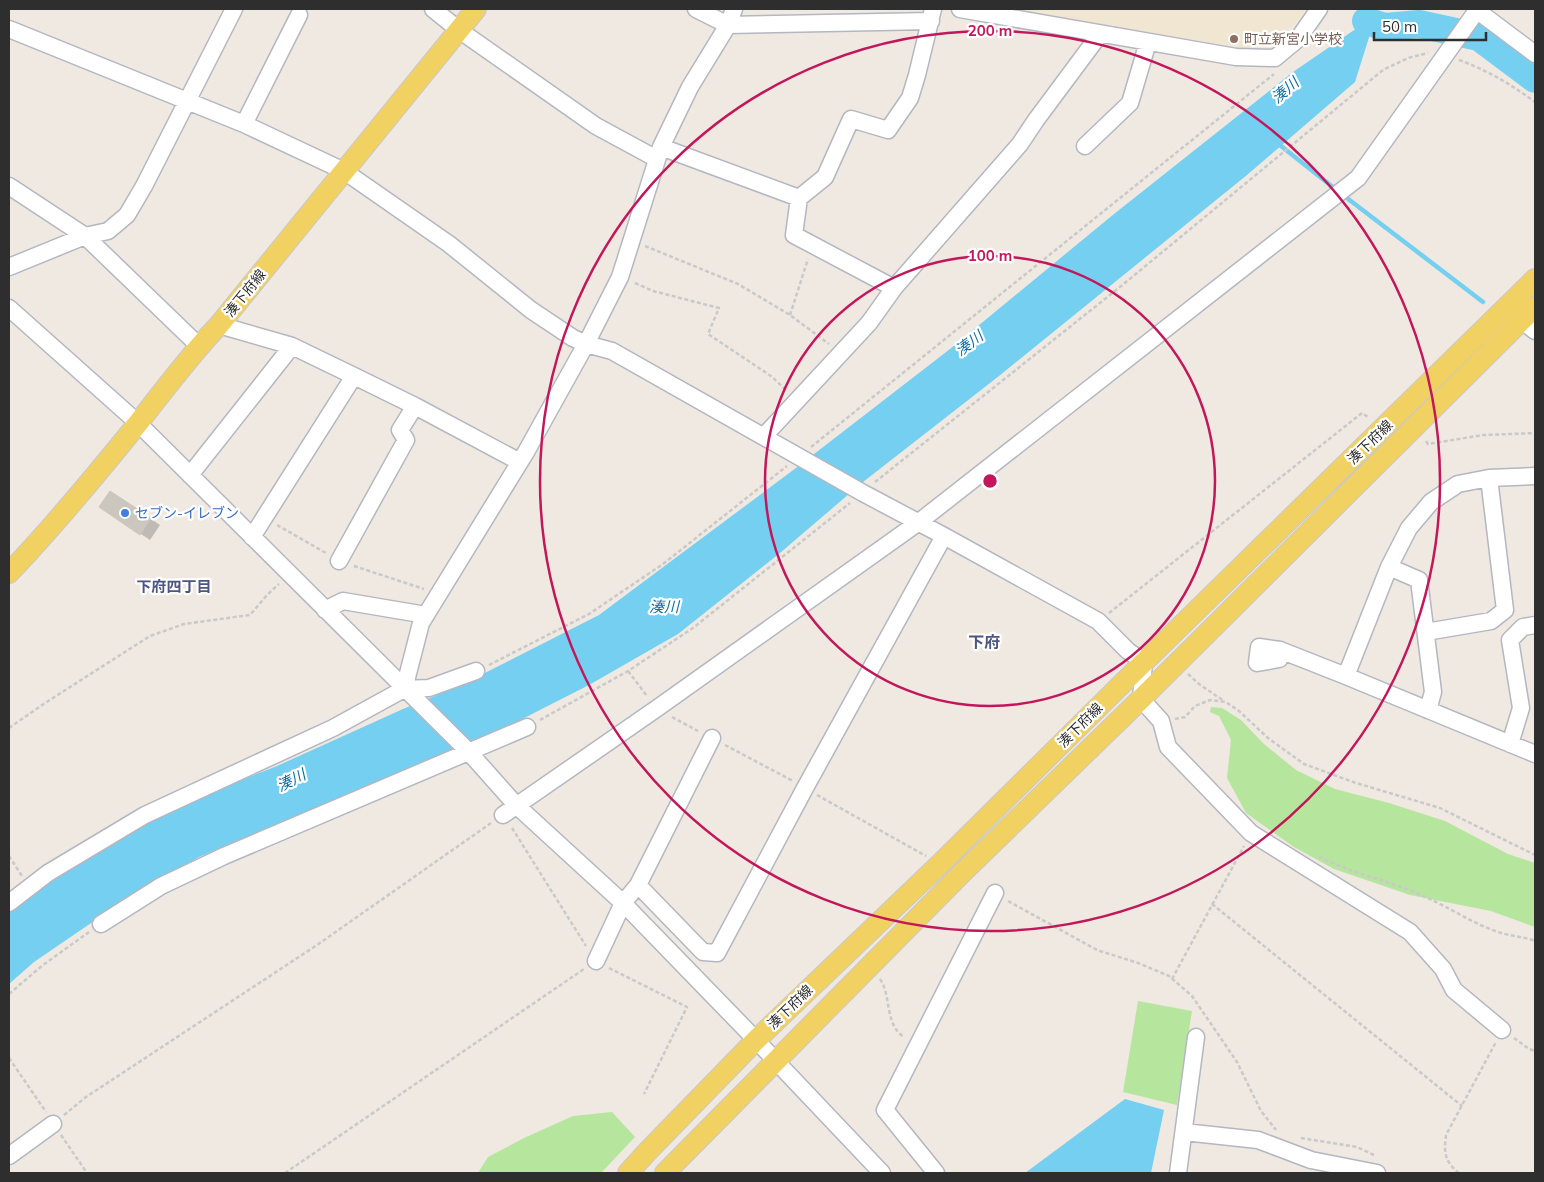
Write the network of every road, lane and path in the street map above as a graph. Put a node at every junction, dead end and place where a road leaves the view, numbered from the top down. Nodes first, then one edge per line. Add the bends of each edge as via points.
1 (234, 9) edge
2 (433, 9) edge
3 (476, 9) edge
4 (696, 9) edge
5 (734, 9) edge
6 (960, 9) edge
7 (1319, 9) edge
8 (1476, 12) edge
9 (299, 14) dead end
10 (932, 15) edge
11 (728, 25) junction
12 (9, 29) edge
13 (459, 30) junction
14 (1100, 34) junction
15 (1148, 42) junction
16 (1447, 53) junction
17 (1535, 54) edge
18 (1275, 58) junction
19 (186, 101) junction
20 (1535, 102) edge
21 (244, 124) junction
22 (1085, 146) dead end
23 (659, 153) junction
24 (344, 171) junction
25 (9, 186) edge
26 (799, 198) junction
27 (85, 236) junction
28 (632, 240) junction
29 (813, 245) junction
30 (9, 267) edge
31 (620, 277) junction
32 (1535, 279) edge
33 (894, 288) junction
34 (9, 308) edge
35 (790, 315) junction
36 (1531, 320) edge
37 (219, 325) junction
38 (586, 344) junction
39 (199, 346) junction
40 (292, 346) junction
41 (841, 353) junction
42 (354, 376) junction
43 (797, 401) junction
44 (415, 406) junction
45 (138, 423) junction
46 (1413, 427) junction
47 (1384, 428) junction
48 (1535, 434) edge
49 (764, 436) junction
50 (798, 456) junction
51 (520, 462) junction
52 (190, 475) junction
53 (1535, 476) edge
54 (1489, 478) junction
55 (862, 493) junction
56 (919, 522) junction
57 (944, 536) junction
58 (252, 537) junction
59 (339, 561) dead end
60 (1389, 567) junction
61 (9, 573) edge
62 (289, 574) junction
63 (324, 610) junction
64 (426, 615) junction
65 (1098, 621) junction
66 (1535, 625) edge
67 (1426, 632) junction
68 (1280, 650) dead end
69 (1144, 662) junction
70 (628, 671) junction
71 (1185, 671) dead end
72 (476, 672) joint
73 (1346, 676) junction
74 (404, 689) junction
75 (1141, 699) junction
76 (1226, 702) junction
77 (656, 709) junction
78 (1428, 710) junction
79 (1161, 721) junction
80 (527, 727) joint
81 (9, 728) edge
82 (712, 738) junction
83 (1510, 744) junction
84 (468, 751) junction
85 (1535, 754) edge
86 (805, 788) junction
87 (510, 810) junction
88 (1251, 833) junction
89 (1319, 855) dead end
90 (1535, 855) edge
91 (9, 856) edge
92 (940, 864) junction
93 (638, 884) junction
94 (29, 888) junction
95 (995, 893) dead end
96 (623, 903) junction
97 (9, 904) edge
98 (1212, 904) junction
99 (100, 924) joint
100 (1535, 941) edge
101 (596, 961) junction
102 (870, 966) junction
103 (1172, 978) dead end
104 (9, 994) edge
105 (1502, 1030) junction
106 (1196, 1037) dead end
107 (756, 1040) junction
108 (917, 1046) junction
109 (1535, 1051) edge
110 (9, 1058) edge
111 (776, 1062) junction
112 (644, 1094) dead end
113 (1462, 1106) junction
114 (54, 1124) junction
115 (1184, 1132) junction
116 (9, 1156) edge
117 (87, 1173) edge
118 (285, 1173) edge
119 (628, 1173) edge
120 (665, 1173) edge
121 (882, 1173) edge
122 (936, 1173) edge
123 (1178, 1173) edge
124 (1377, 1173) edge
125 (1459, 1173) edge

1 - 19 street
2 - 13 street
3 - 13 main road, 湊下府線
4 - 11 street
5 - 11 street
6 - 14 street
7 - 18 street via 1298,39
8 - 16 street
8 - 17 street
9 - 21 street
10 - 11 street via 850,24
10 - 26 street via 910,98 888,130 851,119 825,176
11 - 23 street via 690,87
12 - 19 street
13 - 23 street via 596,126
13 - 24 main road, 湊下府線
14 - 15 street
14 - 33 street via 1020,144
15 - 18 street via 1236,57
15 - 22 street via 1130,103
16 - 20 path via 1492,74
16 - 55 path via 1432,52 1408,58 1383,70
16 - 56 street via 1358,178
18 - 50 path via 1279,70
19 - 21 street
19 - 27 street via 127,215 108,231
21 - 24 street
23 - 26 street
23 - 28 street
24 - 37 main road, 湊下府線
24 - 38 street via 449,244 530,310
25 - 27 street
26 - 29 street via 794,235
27 - 30 street
27 - 39 street
28 - 31 street
28 - 35 path via 738,284
29 - 33 street
29 - 35 path
31 - 38 street
31 - 43 path via 653,292 719,308 708,334 771,376
32 - 47 main road, 湊下府線
33 - 41 street via 869,323
34 - 45 street
35 - 41 path
36 - 46 main road, 湊下府線
37 - 39 main road, 湊下府線
37 - 40 street
38 - 49 street via 612,351
38 - 51 street
39 - 45 main road, 湊下府線
40 - 42 street
40 - 52 street
41 - 43 street
42 - 44 street
42 - 58 street
43 - 49 street
44 - 51 street
44 - 59 street via 400,430 406,440
45 - 52 street
45 - 61 main road, 湊下府線
46 - 48 path via 1428,444 1483,435
46 - 75 main road, 湊下府線
47 - 65 path via 1362,413
47 - 69 main road, 湊下府線
49 - 50 street
50 - 55 street
50 - 72 path via 662,564 589,614
51 - 64 street
52 - 58 street
53 - 54 street
54 - 60 street via 1458,484 1431,502 1409,528
54 - 67 street via 1505,610 1491,620
55 - 56 street
55 - 70 path via 693,628
56 - 57 street
56 - 77 street
57 - 65 street
57 - 86 street
58 - 62 street
60 - 67 street via 1419,580
60 - 73 street
62 - 63 street
62 - 81 path via 250,615 184,624 150,636
63 - 64 street via 343,600
63 - 74 street
64 - 74 street via 421,623
65 - 69 street
66 - 83 street via 1523,627 1510,640 1521,708
67 - 78 street via 1433,692
68 - 73 street
69 - 75 street
69 - 92 main road, 湊下府線
70 - 77 path
70 - 80 path
71 - 76 path
72 - 74 street via 429,688
73 - 78 street
74 - 84 street
74 - 94 street via 333,728 145,816 48,873
75 - 79 street
75 - 102 main road, 湊下府線
76 - 79 path via 1210,700 1195,706 1184,717
76 - 90 path via 1304,764 1440,808
77 - 82 path
77 - 87 street
78 - 83 street
79 - 88 street via 1168,747
80 - 84 street
82 - 86 path
82 - 93 street
83 - 85 street
84 - 87 street
84 - 99 street via 224,856 161,886
86 - 92 path
86 - 93 street via 717,953 703,952
87 - 96 street
87 - 101 path
87 - 114 path via 308,950 86,1097
88 - 98 path
88 - 105 street via 1410,932 1443,969 1454,990
89 - 100 path via 1333,864 1421,895 1481,926
91 - 94 path
92 - 107 main road, 湊下府線
93 - 96 street
94 - 97 street
95 - 108 street
96 - 101 street
96 - 107 street
98 - 103 path
98 - 113 path
99 - 104 path
101 - 112 path via 687,1007
101 - 118 path
102 - 108 path via 882,982 891,1021 900,1034
102 - 111 main road, 湊下府線
105 - 109 path
105 - 113 path
106 - 115 street
107 - 111 street
107 - 119 main road, 湊下府線
108 - 122 street via 884,1110
110 - 114 path
111 - 120 main road, 湊下府線
111 - 121 street
113 - 125 path via 1446,1135 1445,1149 1449,1165
114 - 116 street
114 - 117 path
115 - 123 street
115 - 124 street via 1258,1140 1311,1160

